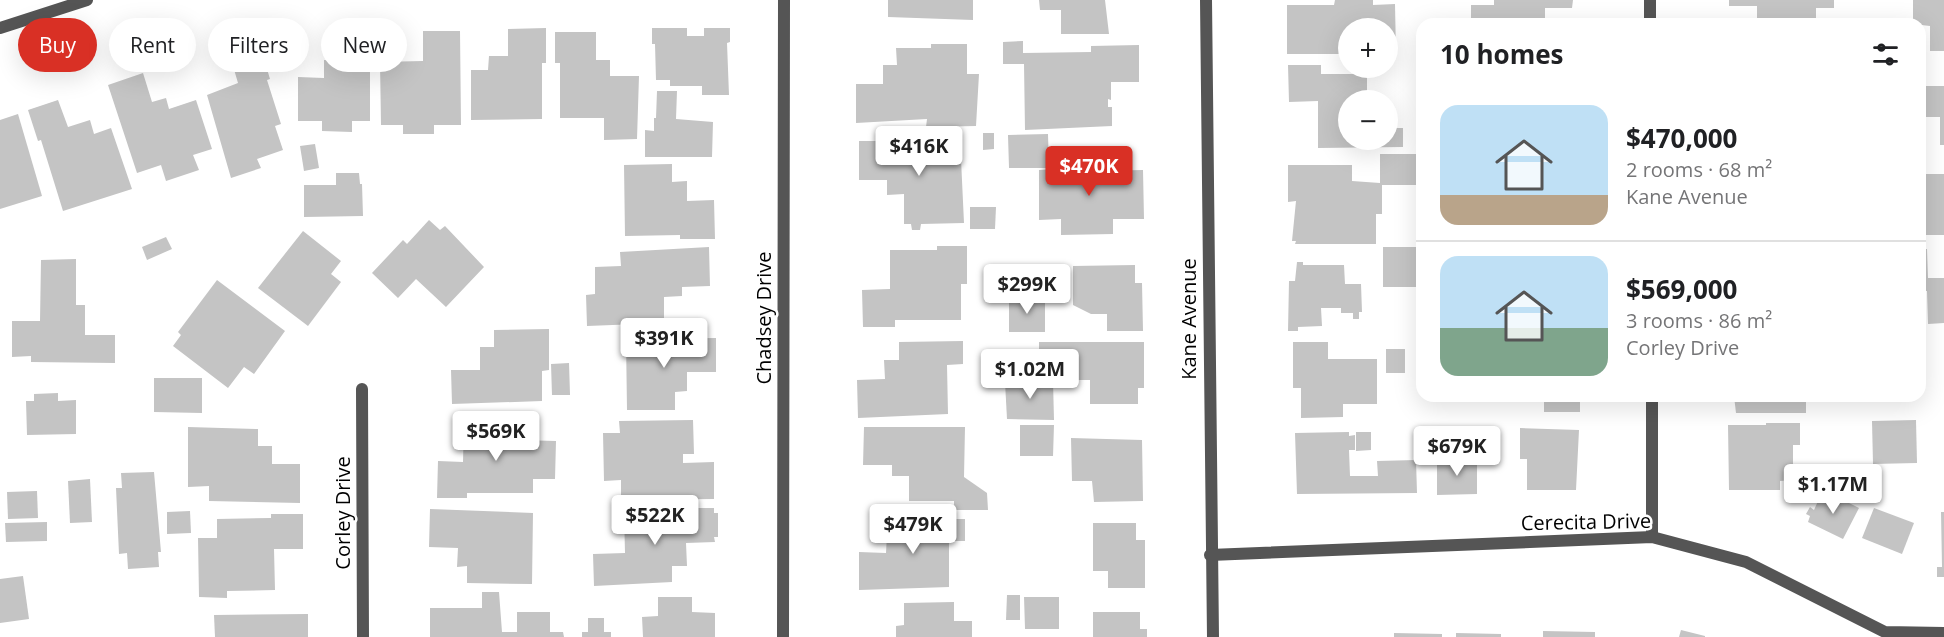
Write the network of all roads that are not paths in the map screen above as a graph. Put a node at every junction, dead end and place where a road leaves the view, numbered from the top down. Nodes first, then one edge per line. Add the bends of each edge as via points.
1 (87, 0) edge
2 (784, 0) edge
3 (1206, 0) edge
4 (1650, 0) edge
5 (1650, 18) edge
6 (0, 28) edge
7 (362, 389) dead end
8 (1652, 402) edge
9 (1652, 537) junction
10 (1210, 555) junction
11 (1944, 633) edge
12 (363, 637) edge
13 (783, 637) edge
14 (1213, 637) edge

1 - 6 street
2 - 13 street, Chadsey Drive
3 - 10 street, Kane Avenue
4 - 5 street
7 - 12 street, Corley Drive
8 - 9 street
9 - 10 street, Cerecita Drive
9 - 11 street, Cerecita Drive via 1746,562 1885,632
10 - 14 street, Kane Avenue

